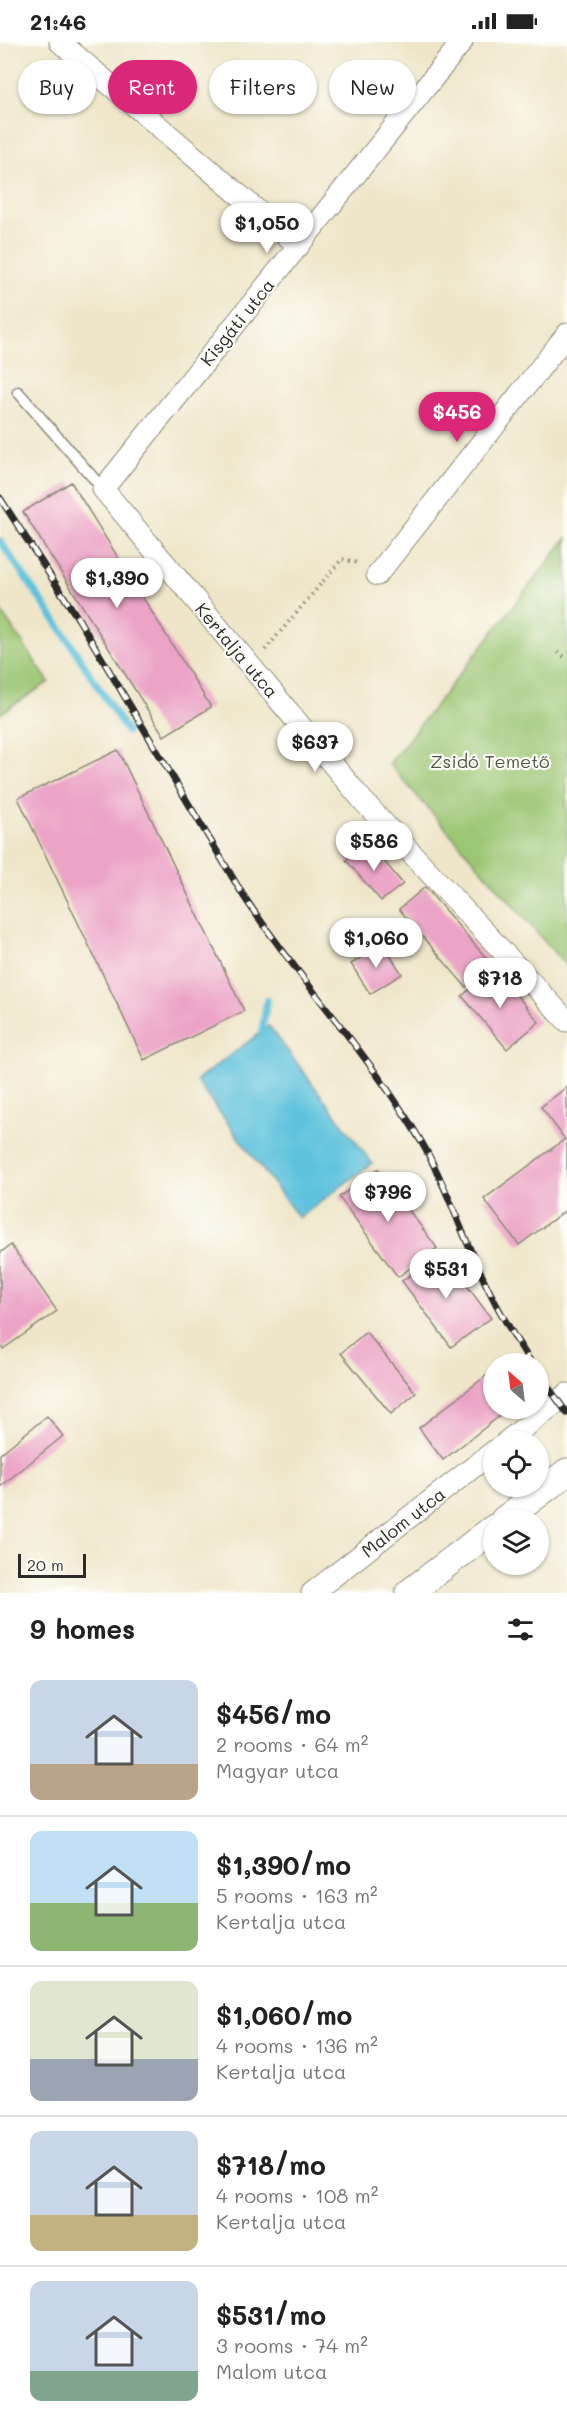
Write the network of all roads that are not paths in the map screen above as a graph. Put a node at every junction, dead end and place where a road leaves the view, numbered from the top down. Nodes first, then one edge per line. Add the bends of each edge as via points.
1 (60, 42) edge
2 (462, 42) edge
3 (299, 246) junction
4 (567, 334) edge
5 (18, 392) dead end
6 (103, 489) junction
7 (377, 575) dead end
8 (567, 1021) edge
9 (567, 1395) edge
10 (520, 1431) edge
11 (483, 1460) edge
12 (567, 1472) edge
13 (518, 1509) edge
14 (483, 1536) edge
15 (312, 1593) edge
16 (409, 1593) edge

1 - 3 street
2 - 3 street, Kisgáti utca
3 - 6 street, Kisgáti utca
4 - 7 street
5 - 6 lane
6 - 8 street, Kertalja utca via 364,802
9 - 10 street
11 - 15 street, Malom utca
12 - 13 street
14 - 16 street

